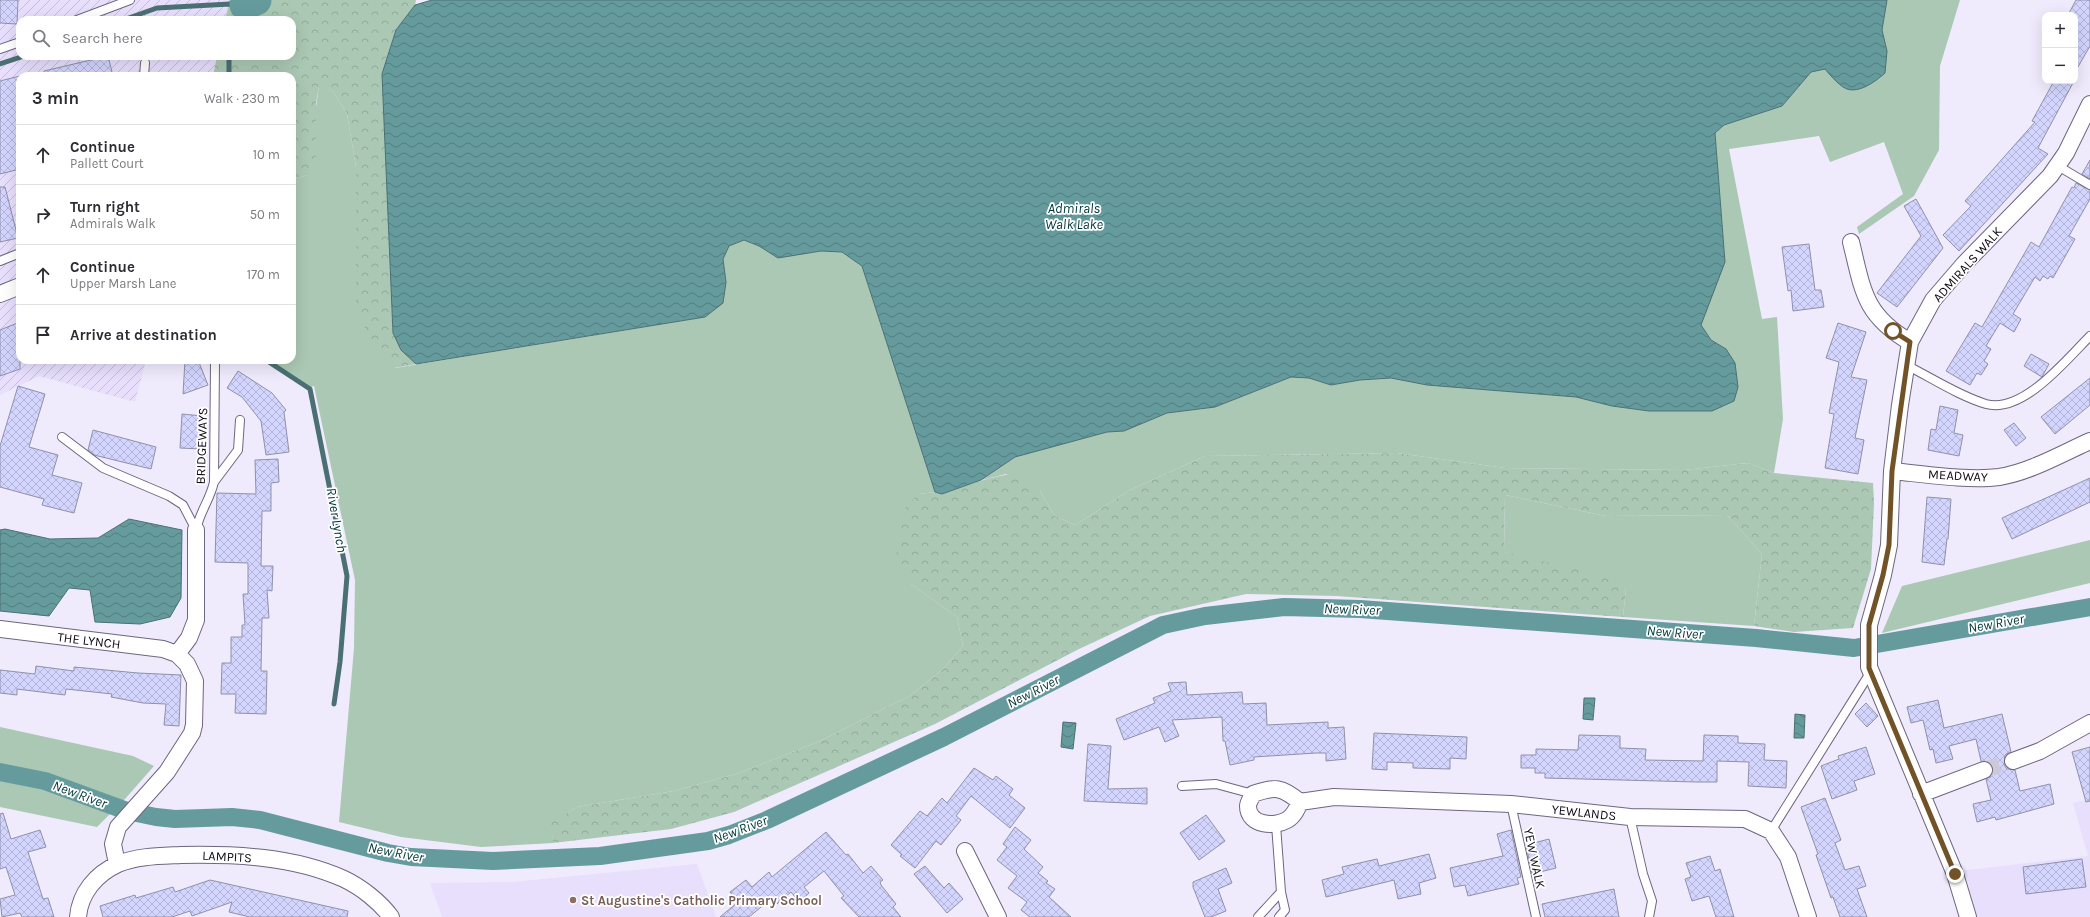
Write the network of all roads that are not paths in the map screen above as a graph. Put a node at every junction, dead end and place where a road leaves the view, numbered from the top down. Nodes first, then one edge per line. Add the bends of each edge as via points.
1 (130, 0) edge
2 (88, 16) edge
3 (16, 43) edge
4 (0, 49) edge
5 (145, 63) dead end
6 (144, 72) edge
7 (2090, 104) edge
8 (2058, 166) junction
9 (2090, 185) edge
10 (1852, 242) dead end
11 (16, 255) edge
12 (0, 261) edge
13 (16, 288) edge
14 (0, 294) edge
15 (2090, 336) edge
16 (1910, 342) junction
17 (215, 364) edge
18 (1906, 365) junction
19 (240, 420) dead end
20 (62, 437) dead end
21 (2090, 441) edge
22 (1892, 471) junction
23 (214, 482) junction
24 (196, 530) junction
25 (0, 629) edge
26 (176, 654) junction
27 (1870, 670) junction
28 (2090, 723) edge
29 (2013, 761) tunnel mouth
30 (1984, 770) tunnel mouth
31 (1182, 786) dead end
32 (1253, 794) junction
33 (1921, 794) junction
34 (1300, 802) junction
35 (1511, 804) junction
36 (1630, 817) junction
37 (1276, 825) junction
38 (1771, 832) junction
39 (965, 851) dead end
40 (118, 864) junction
41 (1281, 892) junction
42 (78, 917) edge
43 (391, 917) edge
44 (998, 917) edge
45 (1258, 917) edge
46 (1279, 917) edge
47 (1536, 917) edge
48 (1649, 917) edge
49 (1808, 917) edge
50 (1968, 917) edge

1 - 2 lane
3 - 4 lane
5 - 6 lane
7 - 8 street, ADMIRALS WALK
8 - 9 lane
8 - 16 street, ADMIRALS WALK via 1942,288
10 - 16 street via 1861,282 1870,306 1884,324
11 - 12 lane
13 - 14 street
15 - 18 lane via 2029,393 2015,402 2000,405 1973,399
16 - 18 street, ADMIRALS WALK
17 - 23 lane, BRIDGEWAYS
18 - 22 street, ADMIRALS WALK
19 - 23 lane via 238,450
20 - 24 lane via 103,468 169,496 183,505
21 - 22 street, MEADWAY via 1999,477 1981,478
22 - 27 street, ADMIRALS WALK via 1889,545 1869,625
23 - 24 lane, BRIDGEWAYS via 208,501 199,515
24 - 26 street via 196,620 188,638
25 - 26 street, THE LYNCH via 163,649
26 - 40 street via 187,664 194,681 192,733 176,760 118,827 113,844
27 - 33 street
27 - 38 lane
28 - 29 street via 2040,751
30 - 33 street
31 - 32 lane via 1216,784
32 - 34 street via 1275,788 1288,792
32 - 37 street via 1248,806 1252,816 1262,824
33 - 50 street via 1955,874
34 - 35 street, YEWLANDS via 1334,797
34 - 37 street via 1294,814
35 - 36 street, YEWLANDS
35 - 47 lane, YEW WALK
36 - 38 street, YEWLANDS via 1745,819
36 - 48 lane via 1652,901
37 - 41 lane
38 - 49 street, YEWLANDS via 1788,856
39 - 44 street
40 - 42 street, LAMPITS via 104,871 92,883 81,903
40 - 43 street, LAMPITS via 134,859 174,855 232,855 276,860 321,870 345,880 378,903
41 - 45 lane
41 - 46 lane via 1285,910

